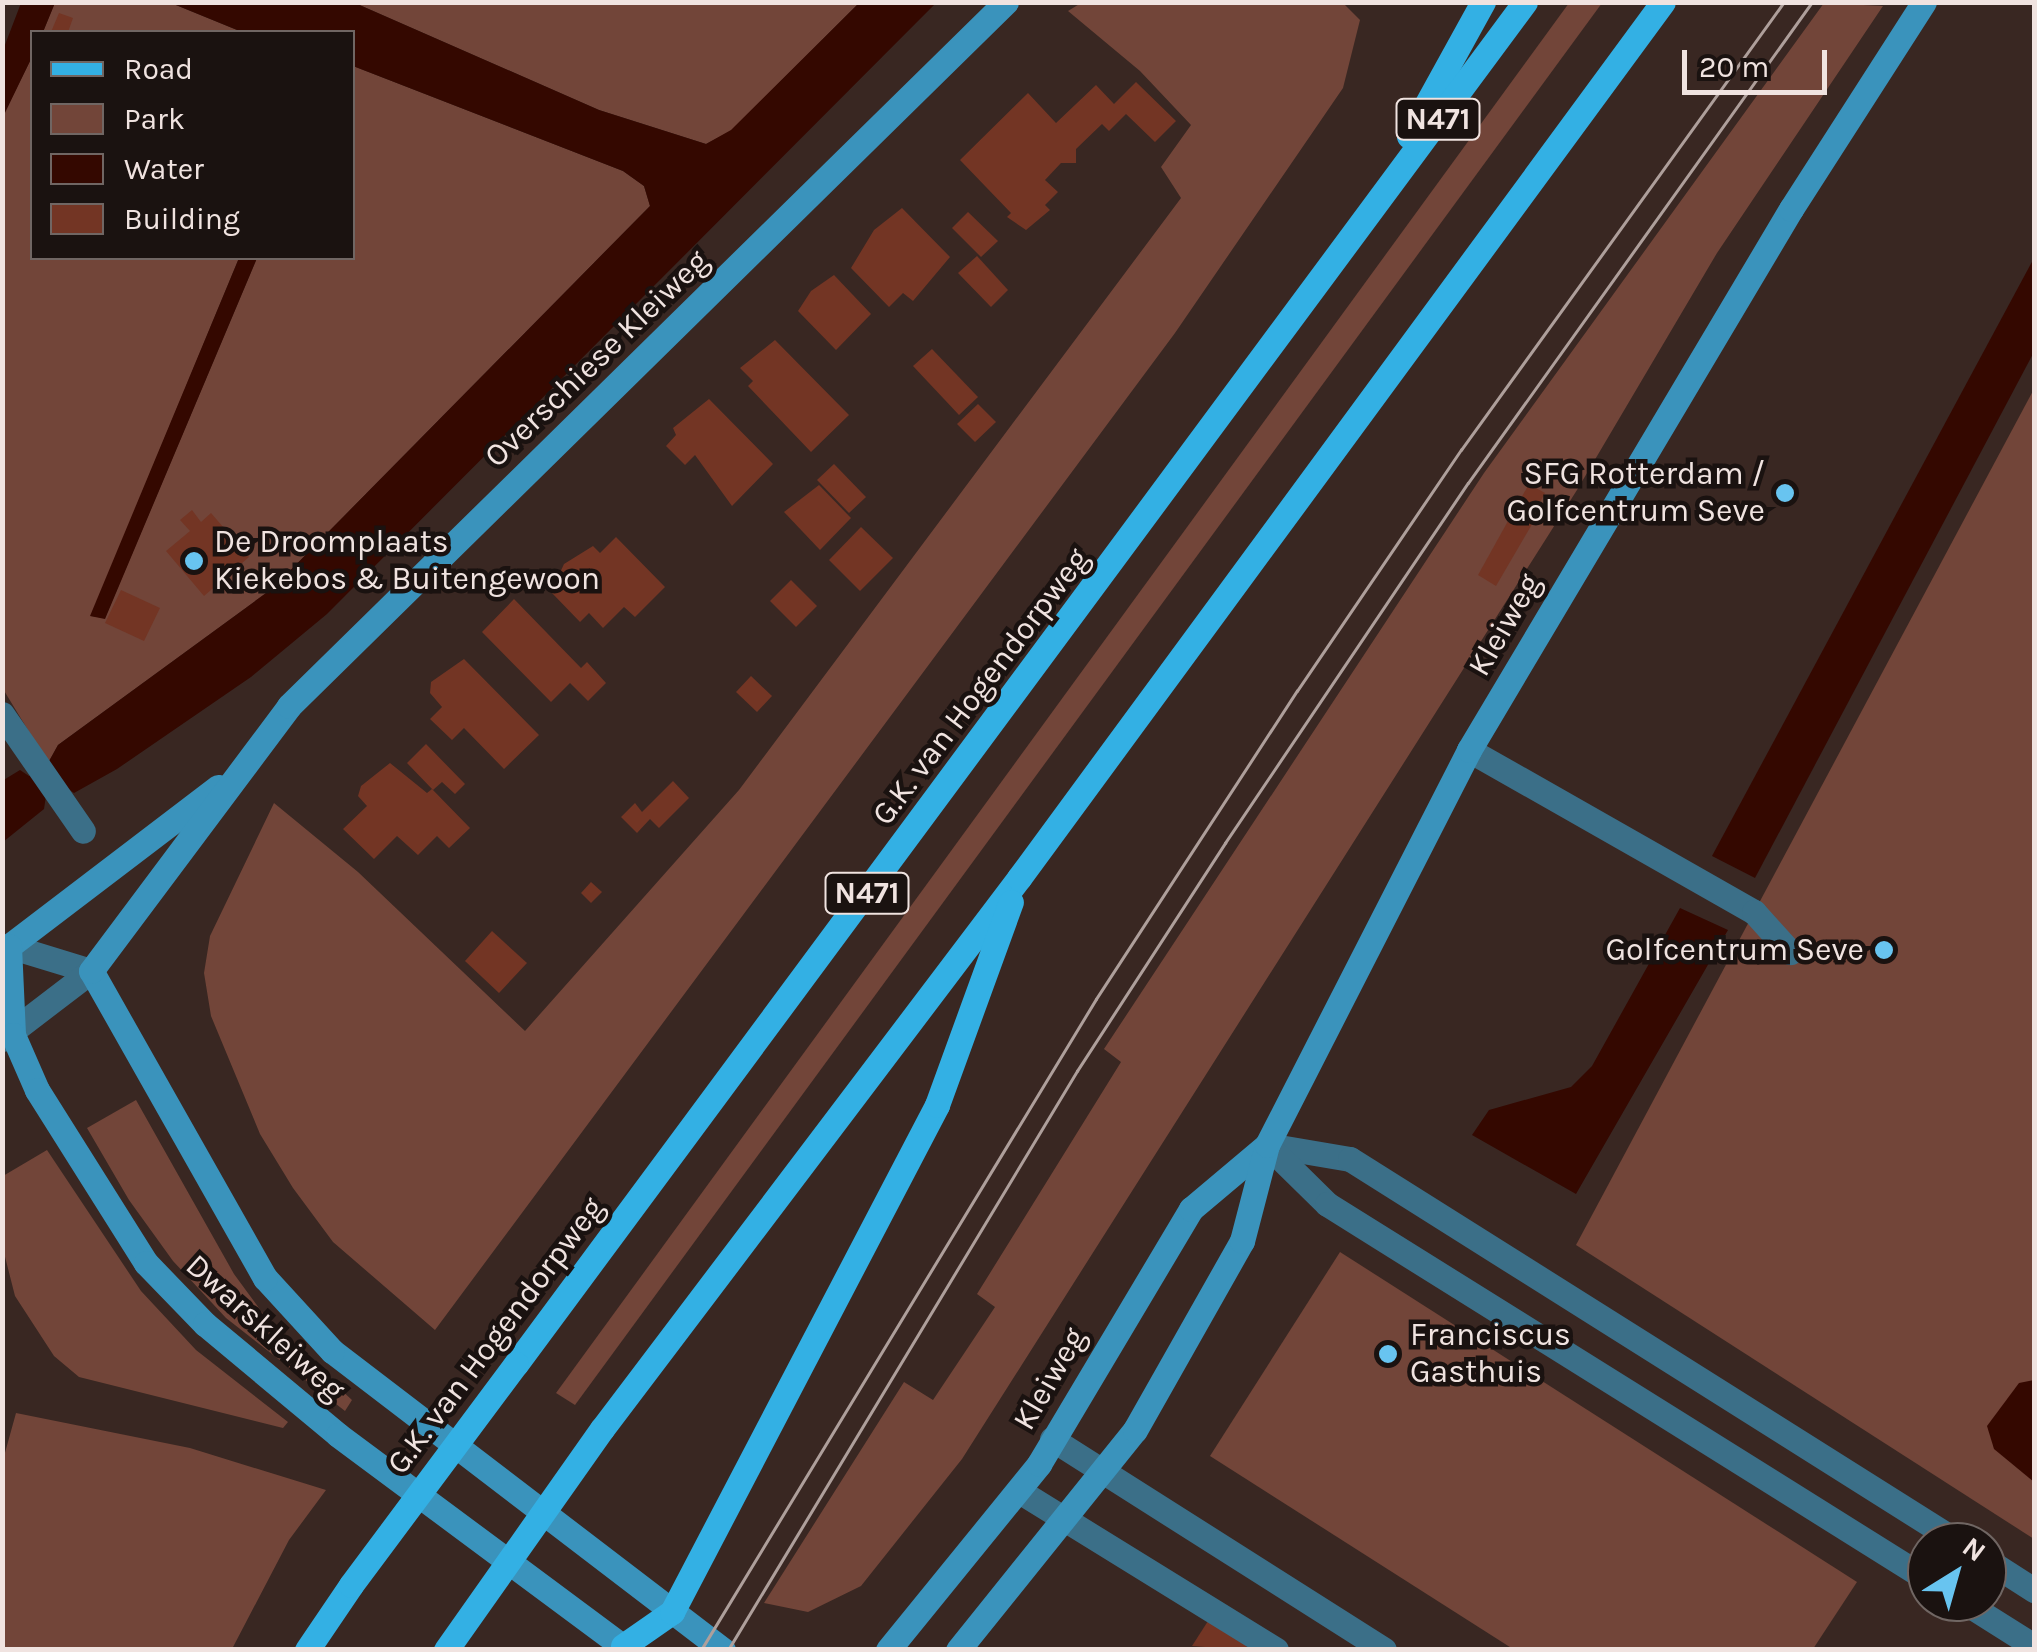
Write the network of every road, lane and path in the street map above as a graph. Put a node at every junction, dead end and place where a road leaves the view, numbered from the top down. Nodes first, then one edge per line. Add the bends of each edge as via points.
1 (1006, 2) edge
2 (1483, 2) edge
3 (1524, 2) edge
4 (1663, 2) edge
5 (1924, 2) edge
6 (1352, 236) junction
7 (2, 714) edge
8 (1469, 750) junction
9 (242, 769) junction
10 (83, 832) dead end
11 (1019, 878) junction
12 (6, 948) edge
13 (1790, 952) dead end
14 (91, 972) junction
15 (8, 1037) edge
16 (1268, 1144) junction
17 (1052, 1439) junction
18 (1102, 1472) junction
19 (1019, 1491) junction
20 (1063, 1522) junction
21 (1926, 1522) edge
22 (1907, 1567) edge
23 (2007, 1573) edge
24 (2034, 1590) edge
25 (672, 1612) junction
26 (1996, 1622) edge
27 (1353, 1641) edge
28 (2034, 1646) edge
29 (625, 1648) edge
30 (307, 1650) edge
31 (446, 1650) edge
32 (723, 1650) edge
33 (888, 1650) edge
34 (958, 1650) edge
35 (1276, 1650) edge
36 (1384, 1650) edge

1 - 9 street, Overschiese Kleiweg via 290,706
2 - 6 main road
3 - 6 main road, G.K. van Hogendorpweg / N471
4 - 11 main road
5 - 8 street, Kleiweg via 1791,209
6 - 30 main road, G.K. van Hogendorpweg / N471, bridge
7 - 10 street
8 - 13 street via 1754,912
8 - 16 street, Kleiweg
9 - 12 street, Overschiese Kleiweg
9 - 14 street, Overschiese Kleiweg
11 - 25 main road via 936,1105
11 - 31 main road, bridge via 602,1429
12 - 14 street
12 - 15 street, Dwarskleiweg
14 - 15 street, Overschiese Kleiweg
14 - 25 street, Dwarskleiweg via 265,1278 332,1351
15 - 29 street, Dwarskleiweg via 146,1263 205,1324 338,1435
16 - 17 street, Kleiweg via 1191,1208
16 - 18 street, Kleiweg via 1242,1241 1135,1430
16 - 21 street via 1350,1159
16 - 22 street via 1326,1204
17 - 18 street
17 - 19 street, Kleiweg
18 - 20 street, Kleiweg
18 - 27 street
19 - 20 street
19 - 33 street, Kleiweg
20 - 34 street, Kleiweg
20 - 35 street
23 - 24 street
25 - 29 main road
25 - 32 street, Dwarskleiweg
26 - 28 street
27 - 36 street

